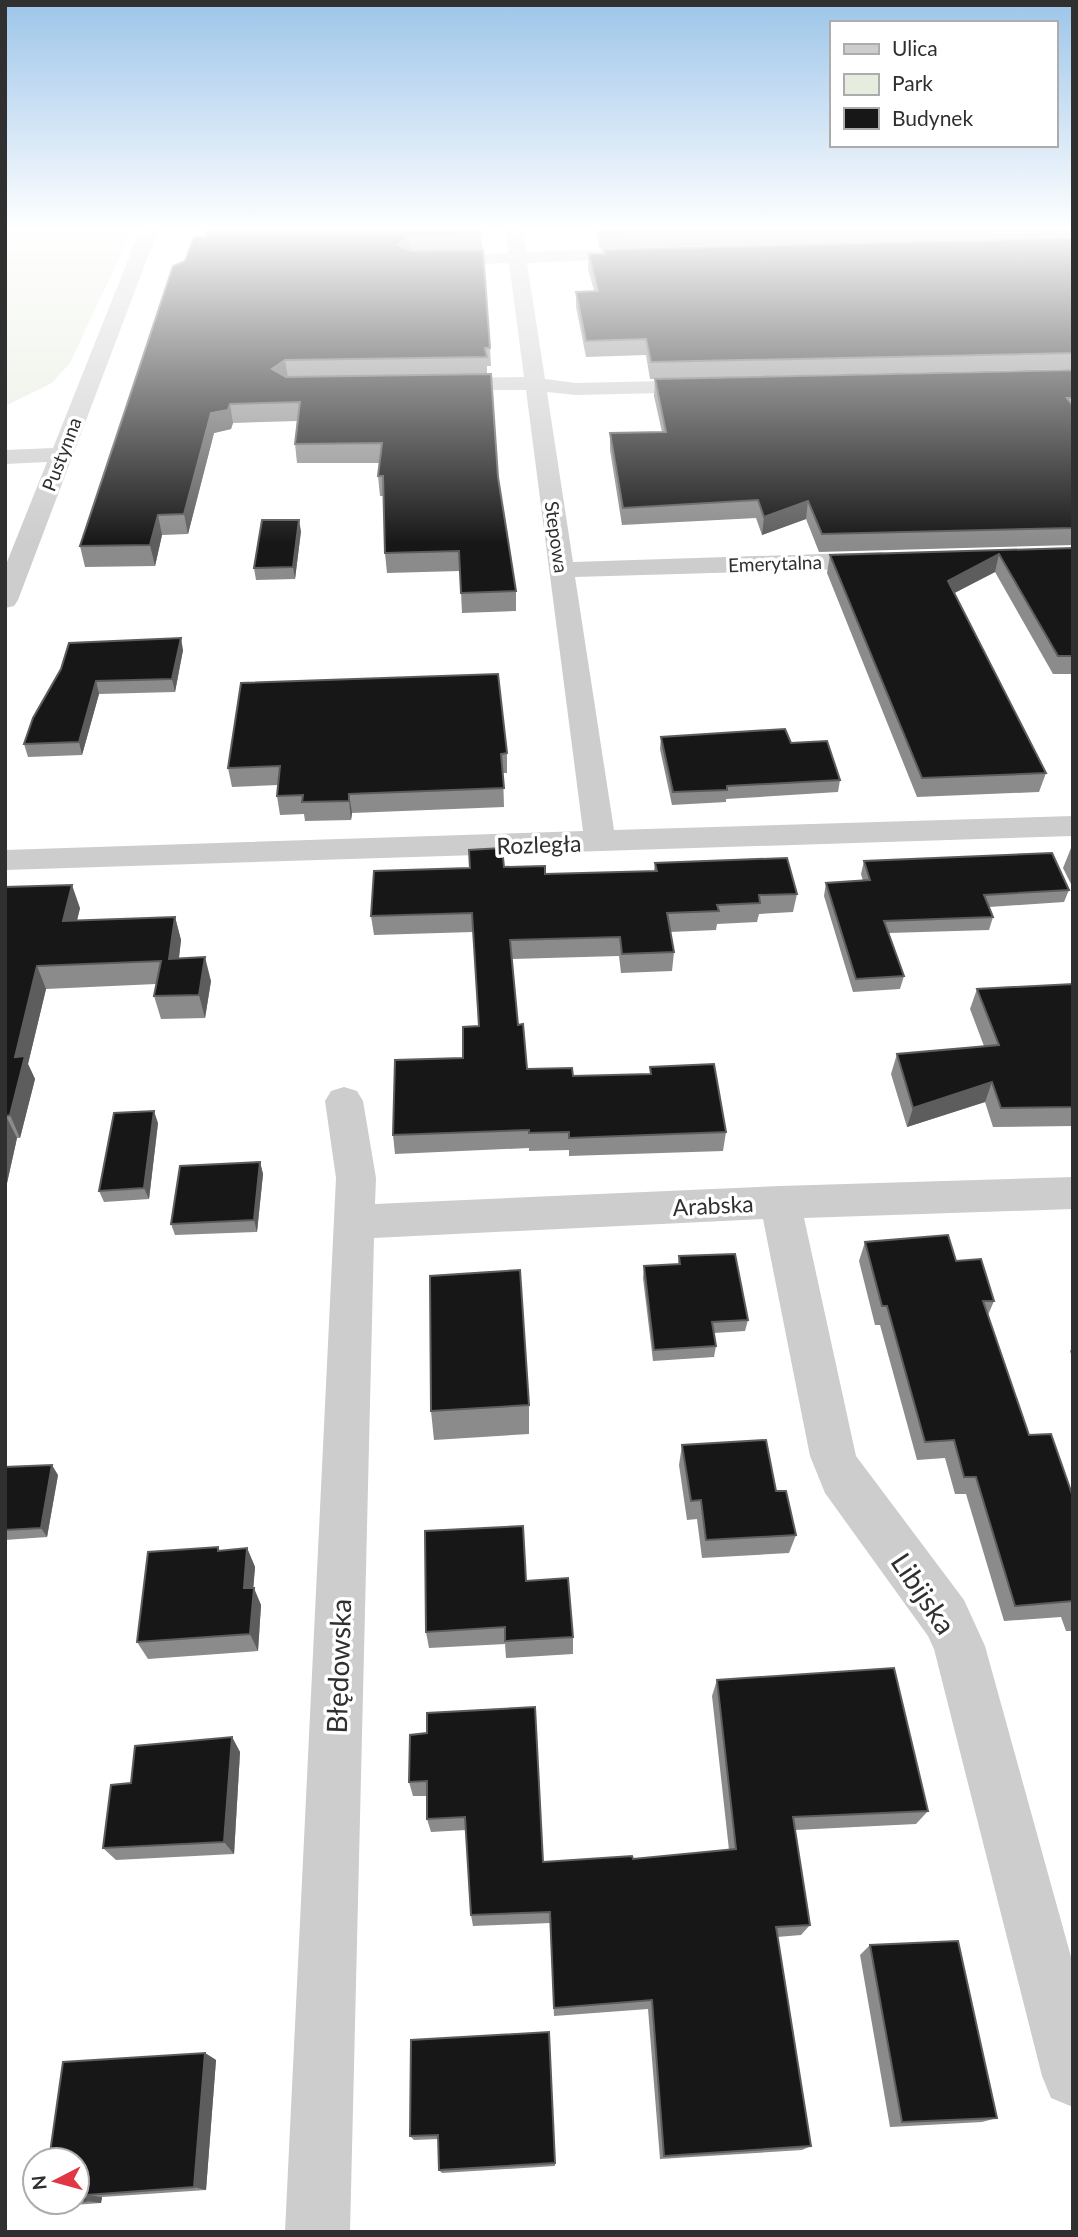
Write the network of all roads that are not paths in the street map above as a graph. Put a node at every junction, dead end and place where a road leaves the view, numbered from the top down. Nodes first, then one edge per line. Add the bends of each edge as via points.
1 (108, 334) edge
2 (528, 334) edge
3 (415, 384) edge
4 (535, 385) junction
5 (732, 385) edge
6 (61, 455) junction
7 (5, 457) edge
8 (909, 559) edge
9 (562, 570) junction
10 (5, 600) edge
11 (1073, 826) edge
12 (600, 843) junction
13 (5, 860) edge
14 (344, 1101) dead end
15 (1073, 1193) edge
16 (779, 1202) junction
17 (354, 1222) junction
18 (1073, 2076) edge
19 (317, 2232) edge

1 - 6 street, Pustynna
2 - 4 street, Stepowa
3 - 4 street
4 - 5 street via 576,389
4 - 9 street, Stepowa
6 - 7 street
6 - 10 street, Pustynna
8 - 9 street, Emerytalna
9 - 12 street, Stepowa
11 - 12 street, Rozległa
12 - 13 street, Rozległa
14 - 17 street, Błędowska via 356,1178
15 - 16 street, Arabska
16 - 17 street, Arabska
16 - 18 street, Libijska via 833,1456 842,1477 946,1618 959,1646
17 - 19 street, Błędowska

